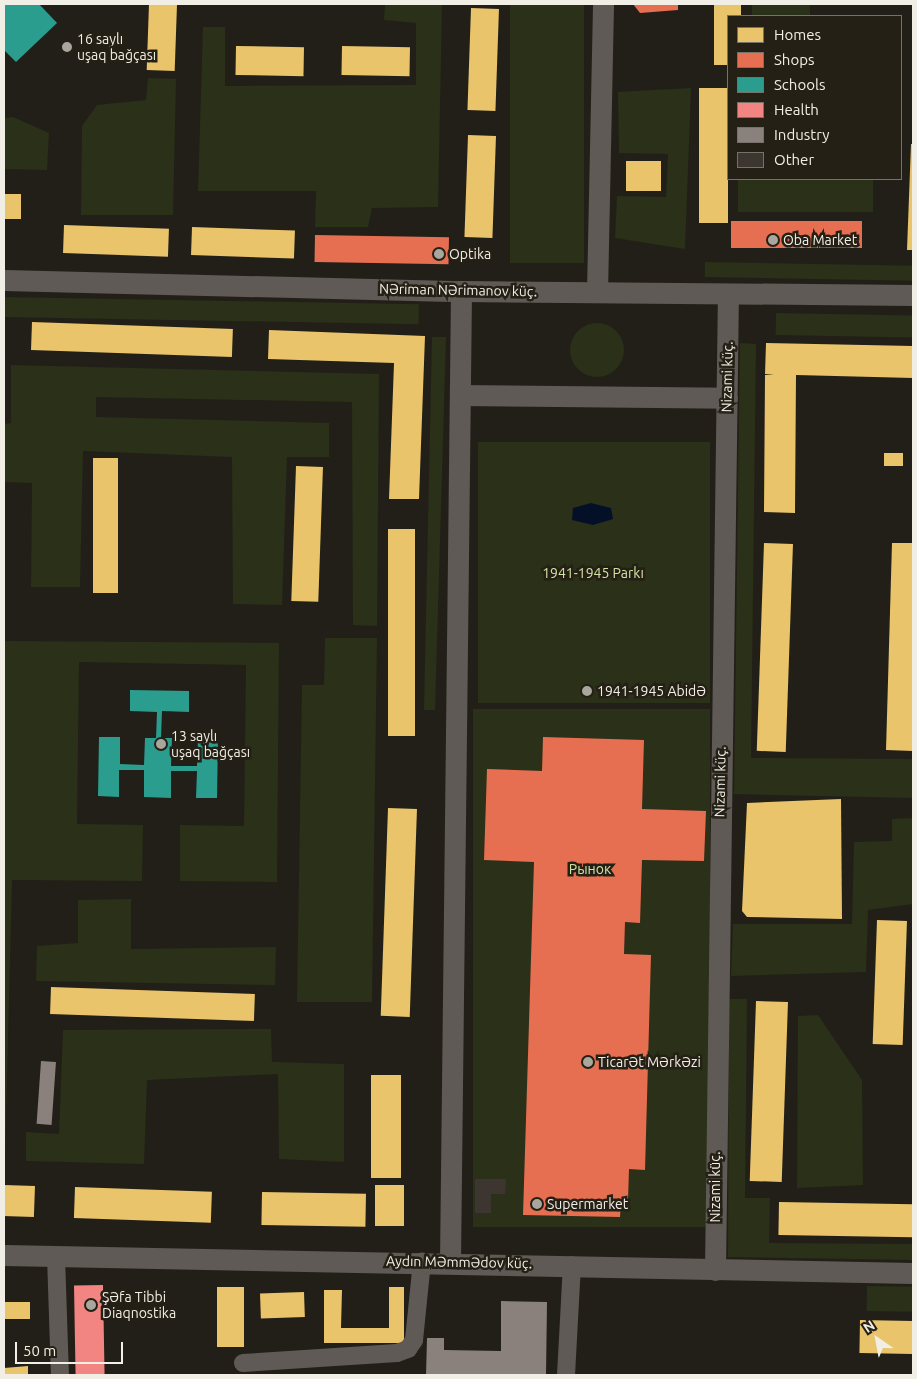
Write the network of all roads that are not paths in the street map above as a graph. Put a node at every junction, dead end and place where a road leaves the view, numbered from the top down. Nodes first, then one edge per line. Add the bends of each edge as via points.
1 (603, 4) edge
2 (4, 280) edge
3 (461, 292) junction
4 (597, 292) junction
5 (728, 294) junction
6 (913, 295) edge
7 (460, 395) junction
8 (727, 398) junction
9 (4, 1255) edge
10 (56, 1256) junction
11 (422, 1261) junction
12 (450, 1262) junction
13 (572, 1265) junction
14 (715, 1270) junction
15 (913, 1273) edge
16 (243, 1363) dead end
17 (60, 1375) edge
18 (566, 1375) edge

1 - 4 street
2 - 3 street, Nəriman Nərimanov küç.
3 - 4 street, Nəriman Nərimanov küç.
3 - 7 street
4 - 5 street, Nəriman Nərimanov küç.
5 - 6 street, Nəriman Nərimanov küç.
5 - 8 street, Nizami küç.
7 - 8 street
7 - 12 street
8 - 14 street, Nizami küç.
9 - 10 street, Aydın Məmmədov küç.
10 - 11 street, Aydın Məmmədov küç.
10 - 17 street
11 - 12 street, Aydın Məmmədov küç.
11 - 16 street via 414,1340 408,1348 397,1353
12 - 13 street, Aydın Məmmədov küç.
13 - 14 street, Aydın Məmmədov küç.
13 - 18 street
14 - 15 street, Aydın Məmmədov küç.

